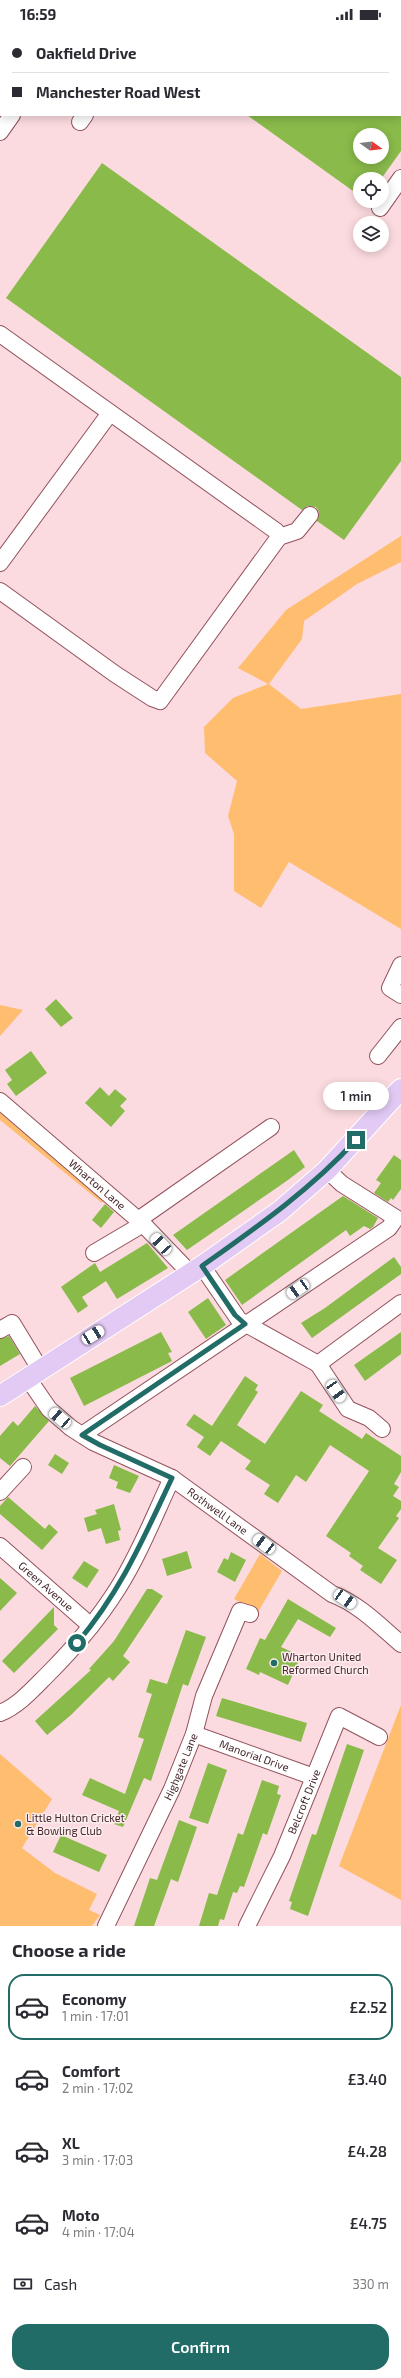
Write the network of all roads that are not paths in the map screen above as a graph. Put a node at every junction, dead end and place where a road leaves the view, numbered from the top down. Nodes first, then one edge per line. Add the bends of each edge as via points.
1 (11, 116) edge
2 (0, 132) edge
3 (401, 178) edge
4 (389, 195) edge
5 (0, 334) edge
6 (110, 413) junction
7 (310, 515) dead end
8 (279, 537) junction
9 (6, 545) edge
10 (0, 563) edge
11 (0, 591) edge
12 (401, 966) edge
13 (401, 995) edge
14 (401, 1027) edge
15 (378, 1056) dead end
16 (401, 1089) edge
17 (0, 1101) edge
18 (271, 1127) dead end
19 (327, 1170) junction
20 (140, 1222) junction
21 (94, 1253) dead end
22 (196, 1270) junction
23 (401, 1303) edge
24 (245, 1324) junction
25 (0, 1330) edge
26 (318, 1364) junction
27 (33, 1373) junction
28 (0, 1396) edge
29 (382, 1429) dead end
30 (78, 1432) junction
31 (23, 1466) dead end
32 (172, 1478) junction
33 (0, 1492) edge
34 (0, 1546) edge
35 (250, 1614) dead end
36 (91, 1626) junction
37 (401, 1644) edge
38 (0, 1713) edge
39 (194, 1734) junction
40 (379, 1736) dead end
41 (314, 1777) junction
42 (106, 1926) edge
43 (247, 1926) edge

1 - 2 street
3 - 4 street
5 - 6 street
6 - 8 street via 276,531
6 - 9 street
7 - 8 street via 297,531
8 - 11 street via 160,701 115,674
9 - 10 street
12 - 13 street via 390,988
14 - 15 street
16 - 19 main road
17 - 20 street, Wharton Lane
18 - 20 street
19 - 22 main road via 280,1210
19 - 24 street via 342,1184 396,1218 389,1228
20 - 21 street
20 - 22 street, Wharton Lane
22 - 24 street, Wharton Lane
22 - 27 main road
23 - 26 street
24 - 26 street, Wharton Lane
24 - 30 street
25 - 27 street, Rothwell Lane via 12,1323
26 - 29 street via 348,1409 369,1418
27 - 28 main road
27 - 30 street, Rothwell Lane via 49,1409
30 - 32 street, Rothwell Lane via 100,1445
31 - 33 street
32 - 36 street via 132,1563
32 - 37 street, Rothwell Lane via 332,1594 359,1608
34 - 36 street, Green Avenue
35 - 39 street, Highgate Lane via 240,1611 204,1696
36 - 38 street via 70,1652 32,1690 14,1706
39 - 41 street, Manorial Drive
39 - 42 street, Highgate Lane via 167,1801
40 - 41 street, Belcroft Drive via 339,1716
41 - 43 street, Belcroft Drive via 279,1863

